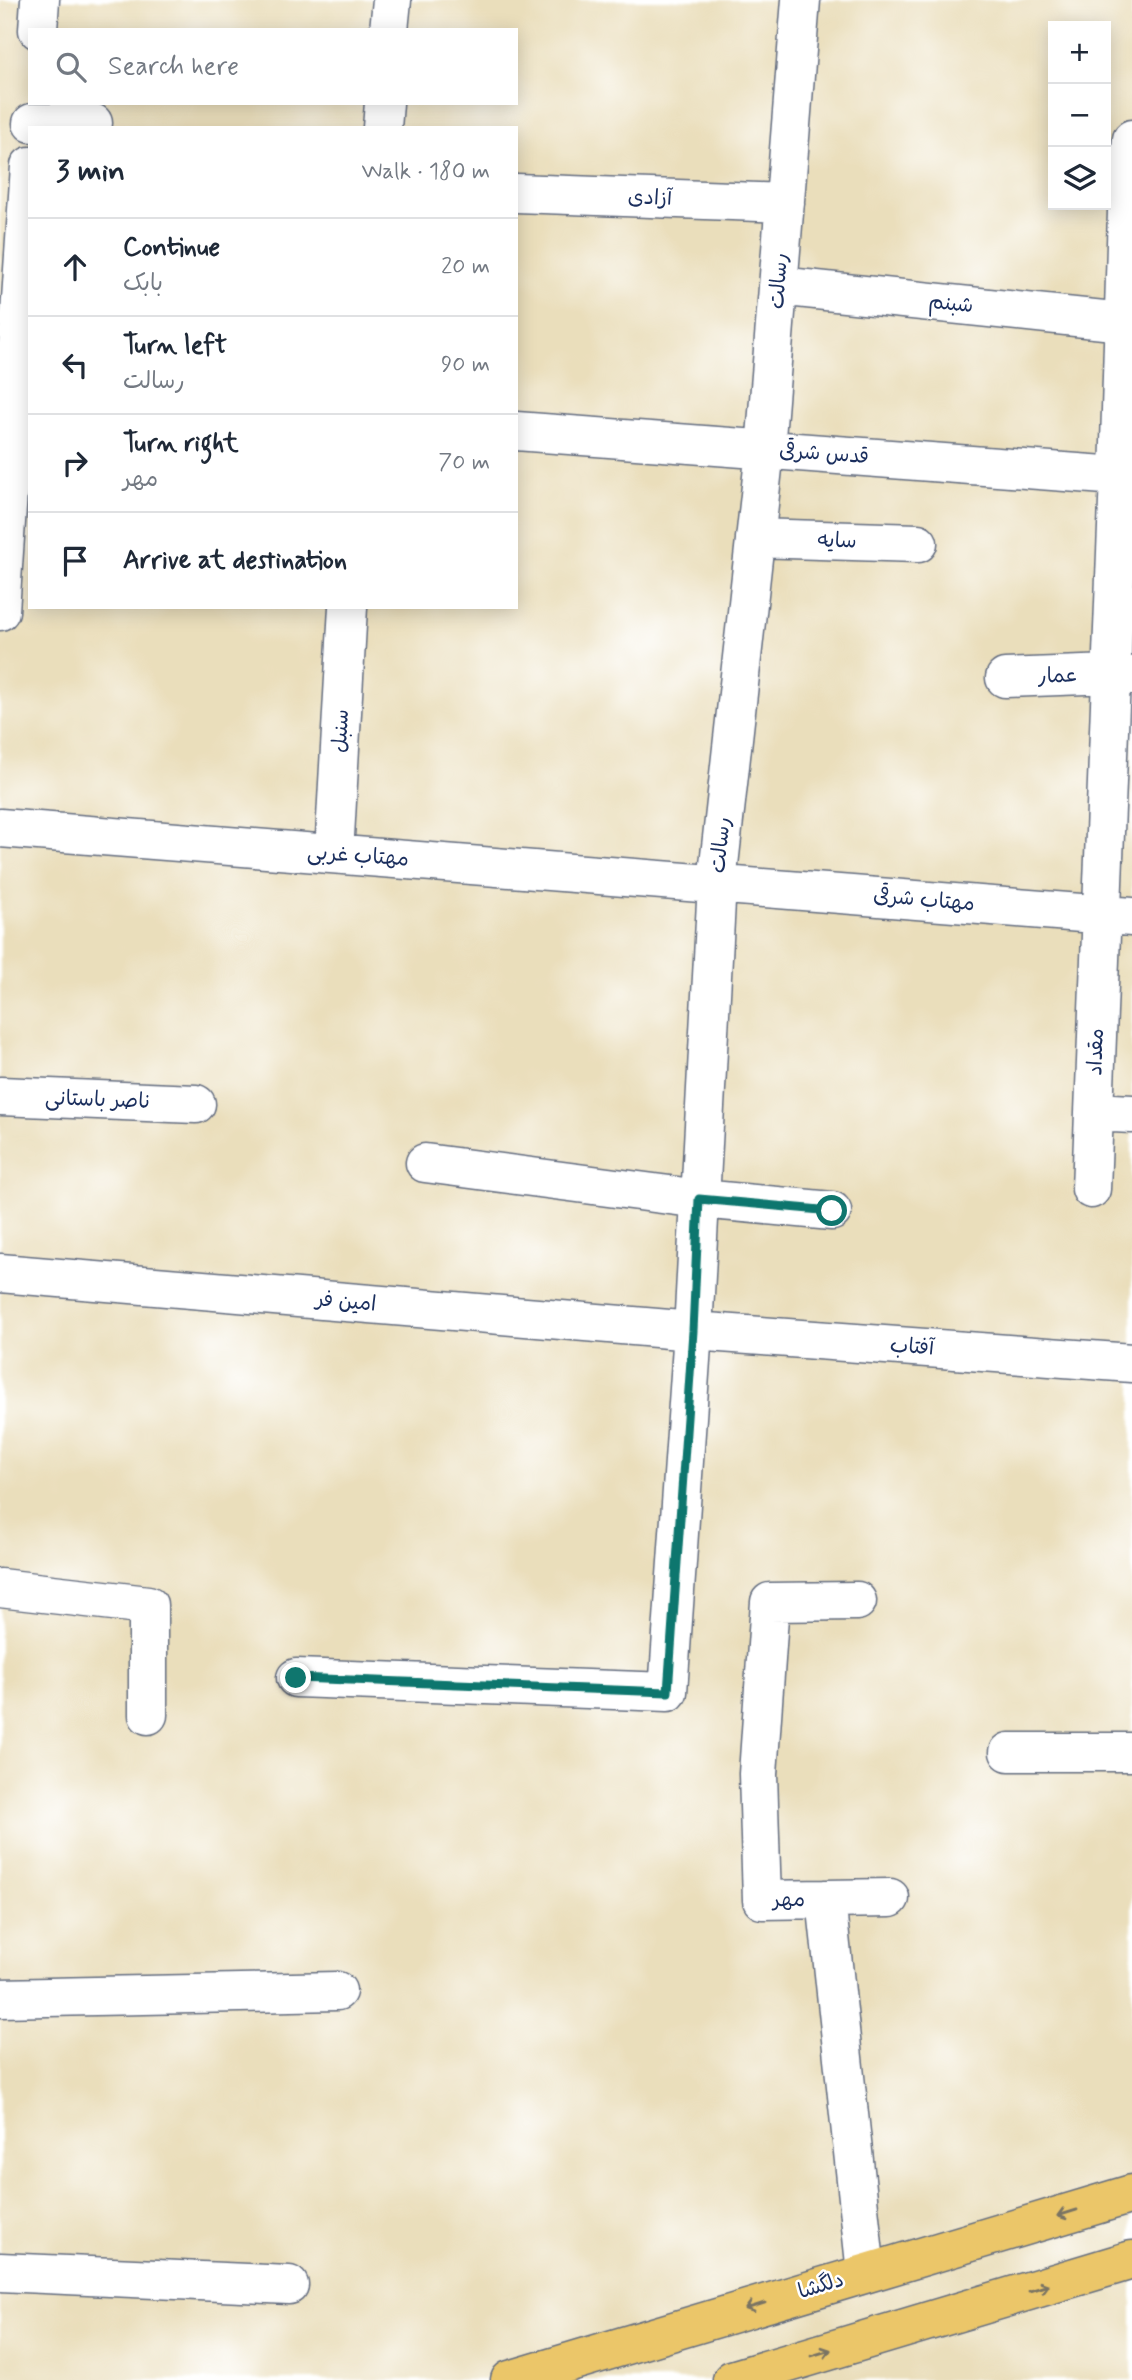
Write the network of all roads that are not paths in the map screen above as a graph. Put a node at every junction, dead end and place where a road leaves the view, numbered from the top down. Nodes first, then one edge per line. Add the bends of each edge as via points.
1 (40, 0) edge
2 (392, 0) edge
3 (801, 0) edge
4 (38, 28) edge
5 (389, 28) edge
6 (384, 105) edge
7 (33, 118) edge
8 (93, 123) dead end
9 (382, 126) edge
10 (1132, 139) edge
11 (1130, 178) edge
12 (518, 193) edge
13 (28, 196) edge
14 (785, 203) junction
15 (778, 286) junction
16 (1123, 322) junction
17 (15, 394) edge
18 (518, 431) edge
19 (765, 450) junction
20 (1125, 477) edge
21 (755, 538) junction
22 (918, 544) dead end
23 (17, 561) edge
24 (345, 609) edge
25 (0, 611) edge
26 (1121, 675) edge
27 (1006, 678) dead end
28 (0, 828) edge
29 (334, 854) junction
30 (717, 883) junction
31 (1117, 915) edge
32 (0, 1096) edge
33 (196, 1104) dead end
34 (1094, 1112) junction
35 (1132, 1114) edge
36 (425, 1164) dead end
37 (1091, 1189) dead end
38 (699, 1199) junction
39 (832, 1211) dead end
40 (0, 1273) edge
41 (693, 1331) junction
42 (1132, 1363) edge
43 (0, 1588) edge
44 (857, 1601) dead end
45 (296, 1678) dead end
46 (148, 1715) dead end
47 (1009, 1752) dead end
48 (1132, 1752) edge
49 (890, 1898) dead end
50 (826, 1899) junction
51 (337, 1991) dead end
52 (0, 1998) edge
53 (1132, 2194) edge
54 (1132, 2260) edge
55 (0, 2272) edge
56 (866, 2273) junction
57 (289, 2285) dead end
58 (510, 2380) edge
59 (732, 2380) edge

1 - 4 street
2 - 5 street
3 - 14 street, رسالت
6 - 9 street
7 - 8 street
10 - 11 street
11 - 16 street
12 - 14 street, آزادی
13 - 17 street
14 - 15 street, رسالت
15 - 16 street, شبنم
15 - 19 street, رسالت
16 - 20 street
17 - 23 street
18 - 19 street, قدس شرقی
19 - 20 street, قدس شرقی
19 - 21 street, رسالت
20 - 26 street
21 - 22 street, سایه
21 - 30 street, رسالت
23 - 25 street
24 - 29 street, سنبل
26 - 27 street, عمار
26 - 31 street
28 - 29 street, مهتاب غربی
29 - 30 street, مهتاب غربی
30 - 31 street, مهتاب شرقی
30 - 38 street, رسالت
31 - 34 street, مقداد
32 - 33 street, ناصر باستانی
34 - 35 street
34 - 37 street, مقداد
36 - 38 street
38 - 39 street
38 - 41 street, رسالت
40 - 41 street, امین فر
41 - 42 street, آفتاب
41 - 45 street, رسالت via 668,1692
43 - 46 street via 148,1605
44 - 50 street, مهر via 770,1602 758,1774 762,1900
47 - 48 street
49 - 50 street
50 - 56 street, مهر
51 - 52 street
53 -> 56 main road, دلگشا
59 -> 54 main road
55 - 57 street
56 -> 58 main road, دلگشا

